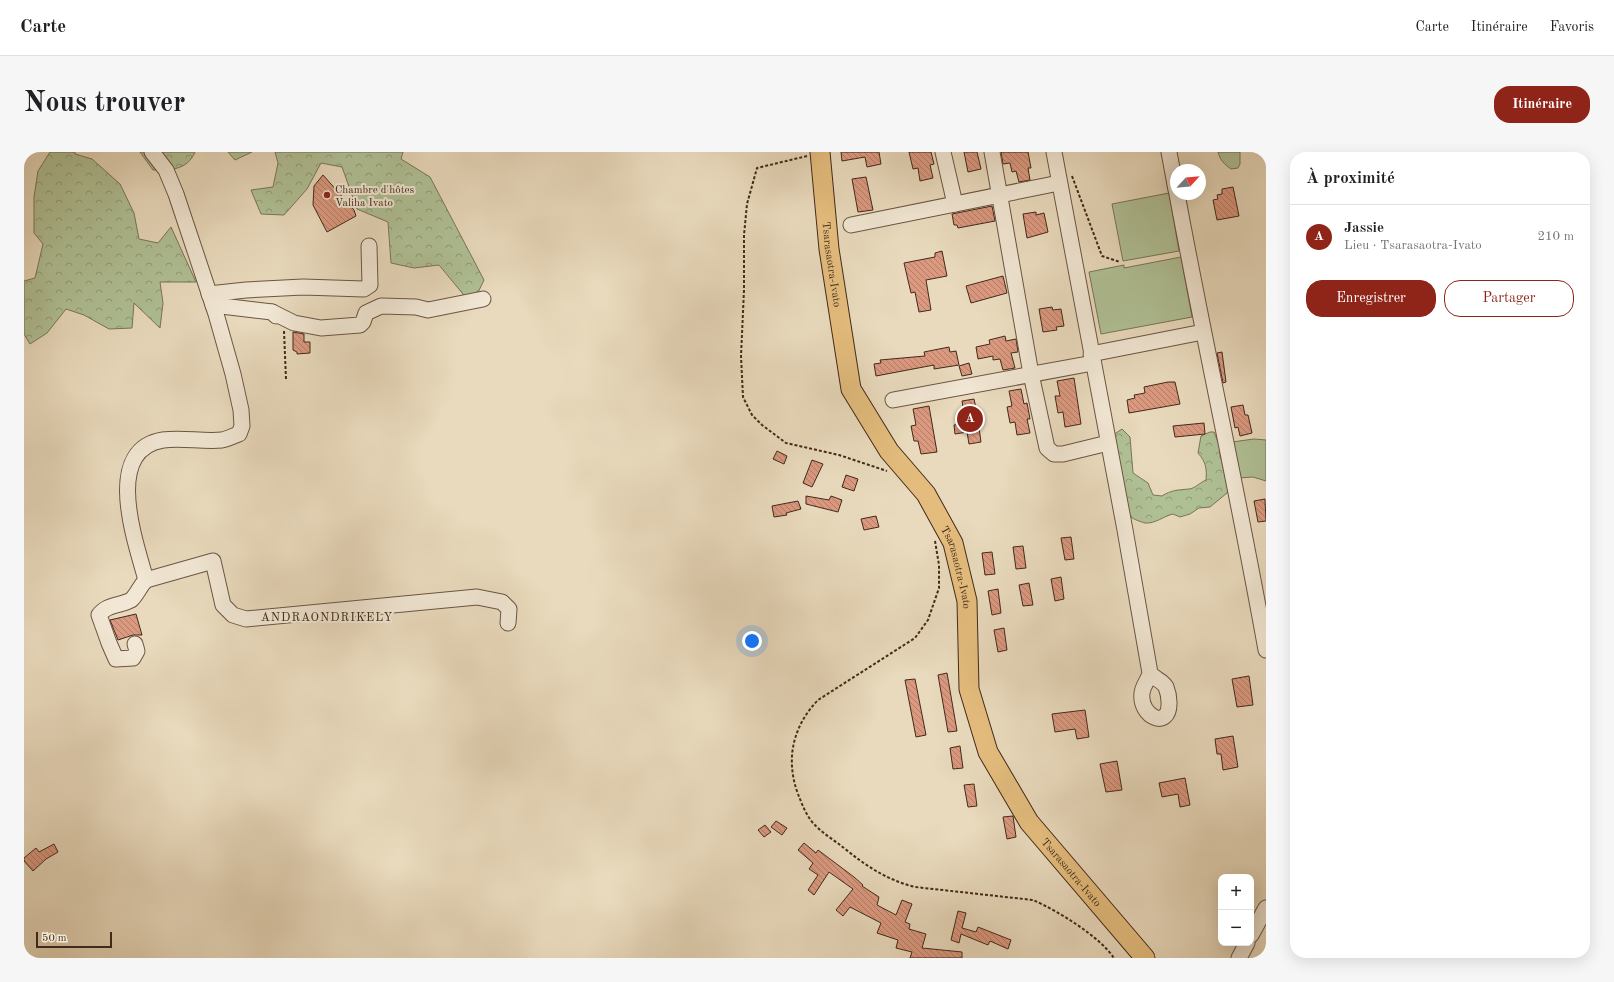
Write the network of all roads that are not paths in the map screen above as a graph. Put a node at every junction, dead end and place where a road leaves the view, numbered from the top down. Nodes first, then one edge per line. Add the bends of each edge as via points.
1 (152, 152) edge
2 (820, 152) edge
3 (943, 152) edge
4 (992, 152) edge
5 (1054, 152) edge
6 (1169, 152) edge
7 (1171, 164) edge
8 (1059, 183) junction
9 (1001, 195) junction
10 (1178, 200) edge
11 (955, 204) junction
12 (851, 225) dead end
13 (368, 246) dead end
14 (211, 299) junction
15 (482, 299) dead end
16 (1203, 332) junction
17 (1092, 358) junction
18 (1031, 374) junction
19 (893, 400) dead end
20 (1108, 443) junction
21 (146, 580) junction
22 (508, 623) dead end
23 (135, 644) dead end
24 (1266, 650) edge
25 (1150, 673) dead end
26 (1266, 908) edge
27 (1254, 930) edge
28 (1245, 946) edge
29 (1145, 958) edge
30 (1239, 958) edge

1 - 14 street via 166,170 176,194
2 - 29 main road, Tsarasaotra-Ivato via 829,249 851,389 889,451 926,494 953,543 967,601 969,689 988,752 1029,822
3 - 11 street
4 - 9 street
5 - 8 street
6 - 7 street
8 - 9 street
8 - 17 street
9 - 11 street
9 - 18 street
10 - 16 street
11 - 12 street
13 - 14 street via 370,285 364,289 303,287 246,290
14 - 15 street via 274,314 294,323 321,328 360,325 366,313 381,306 428,310
14 - 21 street via 233,374 242,426 239,434 223,440 165,440 153,443 143,449 136,458 130,471 127,489 128,508
16 - 17 street
16 - 24 street via 1241,510
17 - 18 street
17 - 20 street
18 - 19 street
18 - 20 street via 1047,448 1054,454 1063,454
20 - 25 street
21 - 22 street via 213,561 223,605 233,615 246,618 477,597 502,602 509,608
21 - 23 street via 131,600 104,609 100,615 116,659 133,658 137,651
26 - 27 street
28 - 30 street

